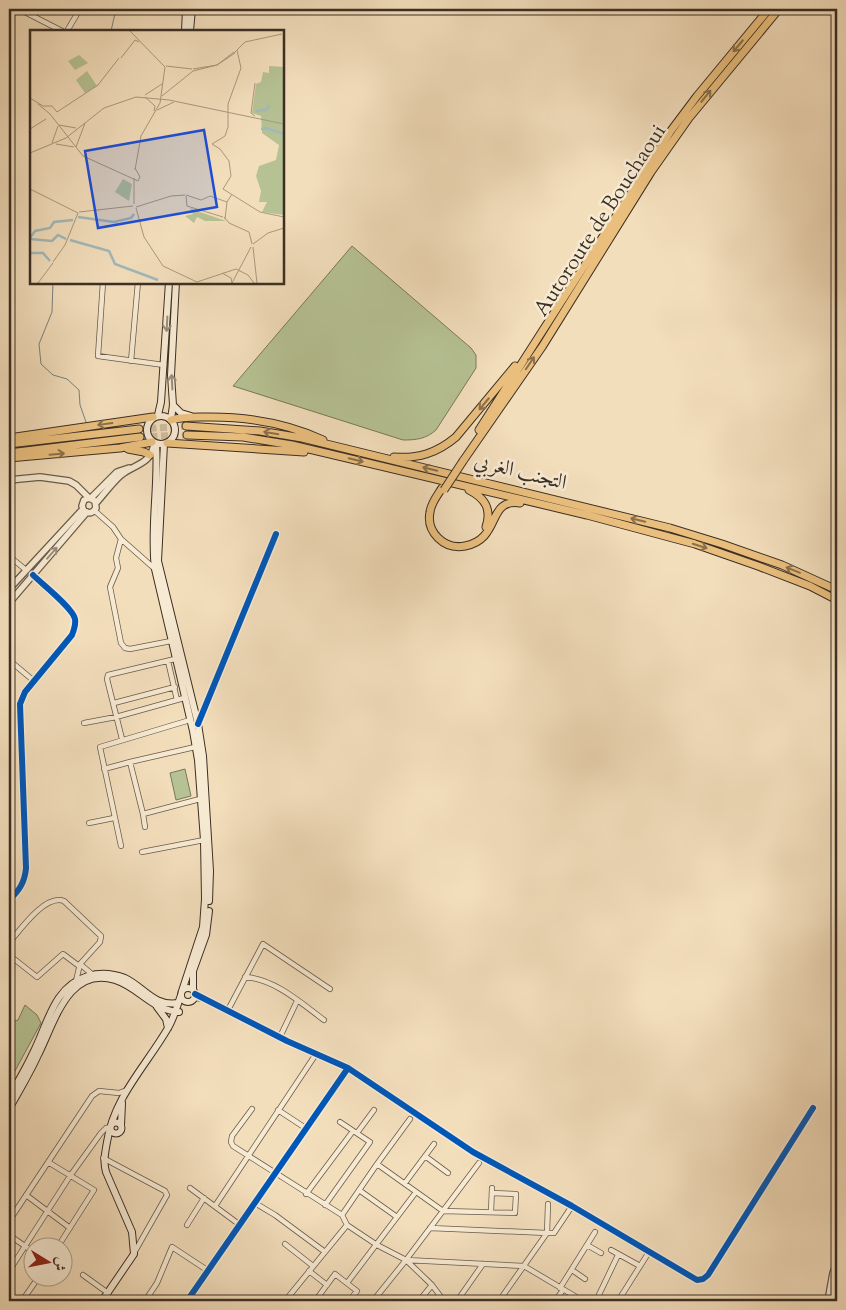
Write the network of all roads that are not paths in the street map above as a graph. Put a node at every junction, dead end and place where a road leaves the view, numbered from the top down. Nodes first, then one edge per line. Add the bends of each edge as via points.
1 (19, 9) edge
2 (186, 9) edge
3 (192, 9) edge
4 (770, 9) edge
5 (779, 9) edge
6 (76, 14) dead end
7 (60, 30) edge
8 (68, 30) edge
9 (185, 30) edge
10 (190, 30) edge
11 (103, 284) edge
12 (138, 284) edge
13 (169, 284) edge
14 (176, 284) edge
15 (546, 324) junction
16 (131, 360) junction
17 (164, 365) junction
18 (173, 405) junction
19 (155, 416) junction
20 (192, 417) junction
21 (171, 420) junction
22 (186, 426) tunnel mouth
23 (139, 429) tunnel mouth
24 (187, 435) tunnel mouth
25 (9, 438) edge
26 (140, 438) tunnel mouth
27 (154, 443) junction
28 (166, 443) junction
29 (9, 444) edge
30 (332, 445) junction
31 (120, 448) junction
32 (354, 450) junction
33 (9, 453) edge
34 (331, 454) junction
35 (150, 455) junction
36 (9, 458) edge
37 (462, 460) junction
38 (136, 466) junction
39 (9, 480) edge
40 (63, 480) junction
41 (443, 486) junction
42 (90, 498) junction
43 (96, 502) junction
44 (84, 508) junction
45 (567, 510) junction
46 (95, 511) junction
47 (276, 534) dead end
48 (121, 539) junction
49 (9, 556) edge
50 (155, 569) junction
51 (26, 570) junction
52 (32, 576) junction
53 (9, 589) edge
54 (837, 590) edge
55 (837, 600) edge
56 (9, 603) edge
57 (171, 641) junction
58 (9, 660) edge
59 (171, 660) junction
60 (34, 681) junction
61 (174, 687) junction
62 (181, 699) junction
63 (114, 703) junction
64 (116, 717) junction
65 (190, 720) junction
66 (84, 724) dead end
67 (198, 724) junction
68 (122, 739) junction
69 (195, 746) junction
70 (130, 762) junction
71 (104, 769) junction
72 (200, 799) junction
73 (143, 814) junction
74 (114, 818) junction
75 (89, 823) dead end
76 (145, 827) dead end
77 (204, 840) junction
78 (120, 846) dead end
79 (142, 852) dead end
80 (9, 900) edge
81 (9, 943) edge
82 (9, 955) edge
83 (80, 965) junction
84 (93, 975) junction
85 (245, 977) junction
86 (76, 981) junction
87 (330, 989) dead end
88 (181, 993) junction
89 (193, 996) junction
90 (297, 1001) junction
91 (178, 1003) junction
92 (156, 1006) junction
93 (228, 1010) junction
94 (177, 1012) junction
95 (324, 1020) dead end
96 (168, 1028) junction
97 (280, 1037) junction
98 (316, 1054) junction
99 (348, 1068) junction
100 (127, 1090) junction
101 (9, 1097) edge
102 (813, 1108) dead end
103 (9, 1109) edge
104 (252, 1109) dead end
105 (278, 1110) junction
106 (374, 1110) dead end
107 (410, 1119) dead end
108 (340, 1122) dead end
109 (120, 1125) junction
110 (111, 1127) junction
111 (307, 1129) junction
112 (355, 1132) junction
113 (119, 1133) junction
114 (434, 1144) dead end
115 (104, 1155) junction
116 (248, 1156) junction
117 (425, 1156) junction
118 (48, 1162) junction
119 (479, 1162) dead end
120 (377, 1164) junction
121 (448, 1173) dead end
122 (276, 1174) junction
123 (70, 1176) junction
124 (405, 1183) junction
125 (190, 1188) dead end
126 (359, 1190) junction
127 (416, 1192) junction
128 (306, 1194) junction
129 (26, 1195) junction
130 (204, 1198) junction
131 (255, 1203) junction
132 (548, 1204) dead end
133 (325, 1205) junction
134 (215, 1206) junction
135 (572, 1206) junction
136 (48, 1211) junction
137 (443, 1211) junction
138 (491, 1212) junction
139 (342, 1215) junction
140 (398, 1216) junction
141 (9, 1221) edge
142 (240, 1224) junction
143 (187, 1225) dead end
144 (347, 1225) junction
145 (70, 1228) junction
146 (430, 1228) junction
147 (595, 1232) dead end
148 (547, 1233) junction
149 (9, 1235) edge
150 (30, 1238) edge
151 (64, 1238) edge
152 (22, 1244) edge
153 (284, 1244) dead end
154 (377, 1245) junction
155 (587, 1245) junction
156 (611, 1250) dead end
157 (22, 1251) edge
158 (324, 1252) junction
159 (649, 1252) junction
160 (601, 1253) dead end
161 (134, 1254) junction
162 (618, 1255) junction
163 (406, 1260) junction
164 (837, 1262) edge
165 (483, 1264) junction
166 (313, 1266) junction
167 (524, 1266) junction
168 (640, 1266) junction
169 (208, 1270) junction
170 (572, 1270) junction
171 (9, 1271) edge
172 (309, 1271) junction
173 (83, 1275) dead end
174 (585, 1279) dead end
175 (346, 1283) junction
176 (327, 1285) junction
177 (432, 1285) junction
178 (31, 1288) edge
179 (562, 1288) junction
180 (108, 1293) junction
181 (288, 1300) edge
182 (22, 1301) edge
183 (102, 1301) edge
184 (145, 1301) edge
185 (187, 1301) edge
186 (324, 1301) edge
187 (349, 1301) edge
188 (373, 1301) edge
189 (419, 1301) edge
190 (444, 1301) edge
191 (457, 1301) edge
192 (500, 1301) edge
193 (555, 1301) edge
194 (583, 1301) edge
195 (596, 1301) edge
196 (618, 1301) edge
197 (829, 1301) edge
198 (836, 1301) edge

1 - 7 street
2 - 9 main road
3 - 10 main road
4 -> 15 highway, Autoroute de Bouchaoui via 670,132
37 -> 5 highway, Autoroute de Bouchaoui via 542,346 651,172 689,118
6 - 8 street
11 - 16 street via 98,356
12 - 16 street
13 -> 17 main road
18 -> 14 main road via 171,375
15 -> 32 highway via 482,406 447,444 427,454 407,458
15 - 37 highway, Autoroute de Bouchaoui
16 - 17 street
17 - 19 main road via 161,406
18 - 20 main road
18 - 21 main road
19 - 21 main road via 162,415
19 -> 25 highway
19 - 27 main road via 149,420 146,429
20 - 21 highway
20 - 30 highway via 257,419 293,428
21 - 28 main road via 175,432
30 -> 22 highway, التجنب الغربي via 260,431
23 - 29 highway
24 - 34 highway, التجنب الغربي via 252,438
26 - 33 highway
27 - 28 main road
27 - 31 highway
27 - 35 street
27 - 50 main road via 157,466
28 - 34 highway
28 - 67 main road via 158,561
30 - 32 highway, التجنب الغربي
31 - 35 highway
36 -> 31 highway
54 -> 32 highway, التجنب الغربي via 798,571 687,533
34 -> 41 highway, التجنب الغربي
35 - 38 street
37 - 41 highway, bridge
38 - 42 street via 117,472
38 - 43 street via 121,476
39 - 40 street via 40,477
40 - 42 street via 74,483
40 - 44 street via 78,492
41 - 41 highway via 470,490 484,500 489,512 488,520 478,537 457,544 445,540 438,533 433,523 433,510
41 - 45 highway, التجنب الغربي
41 - 45 highway via 430,510 430,524 435,536 452,546 476,543 490,529 501,506 510,502
42 - 43 street
42 - 44 street
43 - 46 street
44 - 46 street via 91,513
44 - 51 street
52 -> 44 street
45 -> 55 highway, التجنب الغربي via 695,544 810,586
46 - 48 street via 113,526
47 - 67 street
48 - 50 street
48 - 57 street via 116,558 118,568 110,587 121,643 130,649
49 - 51 street
50 - 57 main road
51 - 52 street
51 - 52 street
51 - 53 street
52 - 56 street
52 - 60 street via 70,611 75,620 72,635
57 - 59 main road
58 - 60 street
59 - 61 street
59 - 62 main road
59 - 63 street via 109,674 107,679
60 - 80 street via 20,704 25,874 19,890
61 - 62 street
61 - 63 street
62 - 64 street
62 - 65 main road
63 - 64 street
64 - 66 street
64 - 68 street
65 - 68 street
65 - 69 main road
67 - 89 main road via 210,871 207,928 193,971
68 - 71 street via 100,747
69 - 70 street
69 - 72 main road
70 - 71 street
70 - 73 street
71 - 74 street
72 - 73 street
72 - 77 main road
73 - 76 street
74 - 75 street
74 - 78 street
77 - 79 street
77 - 88 main road via 203,927
81 - 83 street via 36,911 53,901 64,901 101,936 100,942
82 - 83 street via 36,977 63,954
83 - 84 street
83 - 86 street
84 - 86 main road
84 - 91 main road via 116,975 134,983 158,1001
85 - 87 street via 263,944
85 - 90 street via 274,986
85 - 93 street
86 - 101 main road via 56,1001 35,1050
88 - 89 main road via 185,1001
88 - 89 main road via 188,987
88 - 91 main road
89 - 93 street via 208,999
89 - 94 main road
90 - 95 street
90 - 97 street
91 - 94 main road
92 - 94 main road
92 - 96 main road via 166,1019
92 - 103 main road via 131,987 107,978 91,980 74,988 62,1004
93 - 97 street
94 - 96 main road
96 - 100 main road
97 - 98 street
98 - 99 street
98 - 105 street
99 - 111 street
99 - 135 street via 473,1152
100 - 109 main road via 121,1107
100 - 110 main road via 118,1104
100 - 118 street via 120,1093 99,1091 92,1096
102 - 159 street via 708,1275 703,1279 691,1278
104 - 116 street via 230,1140
105 - 111 street
105 - 116 street
106 - 112 street
107 - 120 street
108 - 112 street
109 - 110 main road via 115,1123
109 - 113 main road
110 - 113 main road via 113,1133
110 - 115 main road
110 - 123 street via 100,1133
111 - 122 street
112 - 128 street
112 - 133 street via 370,1142
113 - 115 main road
114 - 117 street
115 - 161 main road via 106,1172 132,1232
115 - 161 street via 167,1195
116 - 122 street
116 - 134 street
117 - 121 street
117 - 124 street
118 - 123 street
118 - 129 street
119 - 137 street
120 - 124 street
120 - 126 street
122 - 128 street
122 - 131 street
123 - 136 street
123 - 145 street via 94,1190
124 - 127 street
125 - 130 street
126 - 139 street
126 - 140 street
127 - 137 street
127 - 140 street
128 - 133 street
129 - 136 street
129 - 141 street
130 - 134 street
130 - 143 street
131 - 142 street
131 - 158 street
132 - 148 street
133 - 139 street
134 - 142 street
135 - 148 street via 554,1233
135 - 159 street
136 - 145 street
136 - 150 street
137 - 138 street
137 - 146 street
138 - 138 street via 515,1213 516,1194 492,1190
139 - 144 street
140 - 154 street
142 - 169 street
144 - 154 street
144 - 158 street
145 - 151 street
146 - 148 street
146 - 163 street
147 - 155 street
148 - 167 street
149 - 152 street
153 - 166 street
154 - 163 street
154 - 175 street
155 - 160 street
155 - 170 street
156 - 162 street
157 - 171 street
158 - 166 street
159 - 168 street
161 - 180 main road
162 - 168 street
162 - 195 street
163 - 165 street
163 - 177 street
163 - 188 street
164 - 197 street
165 - 167 street
165 - 191 street
166 - 172 street
167 - 179 street
167 - 192 street
168 - 196 street
169 - 184 street via 172,1247 158,1283
169 - 185 street
170 - 174 street
170 - 179 street
172 - 176 street
172 - 181 street
173 - 180 street
175 - 176 street via 335,1274
175 - 187 street via 357,1291
176 - 186 street via 318,1297
177 - 189 street
177 - 190 street
178 - 182 street
179 - 193 street
179 - 194 street
180 - 183 main road
197 - 198 street

